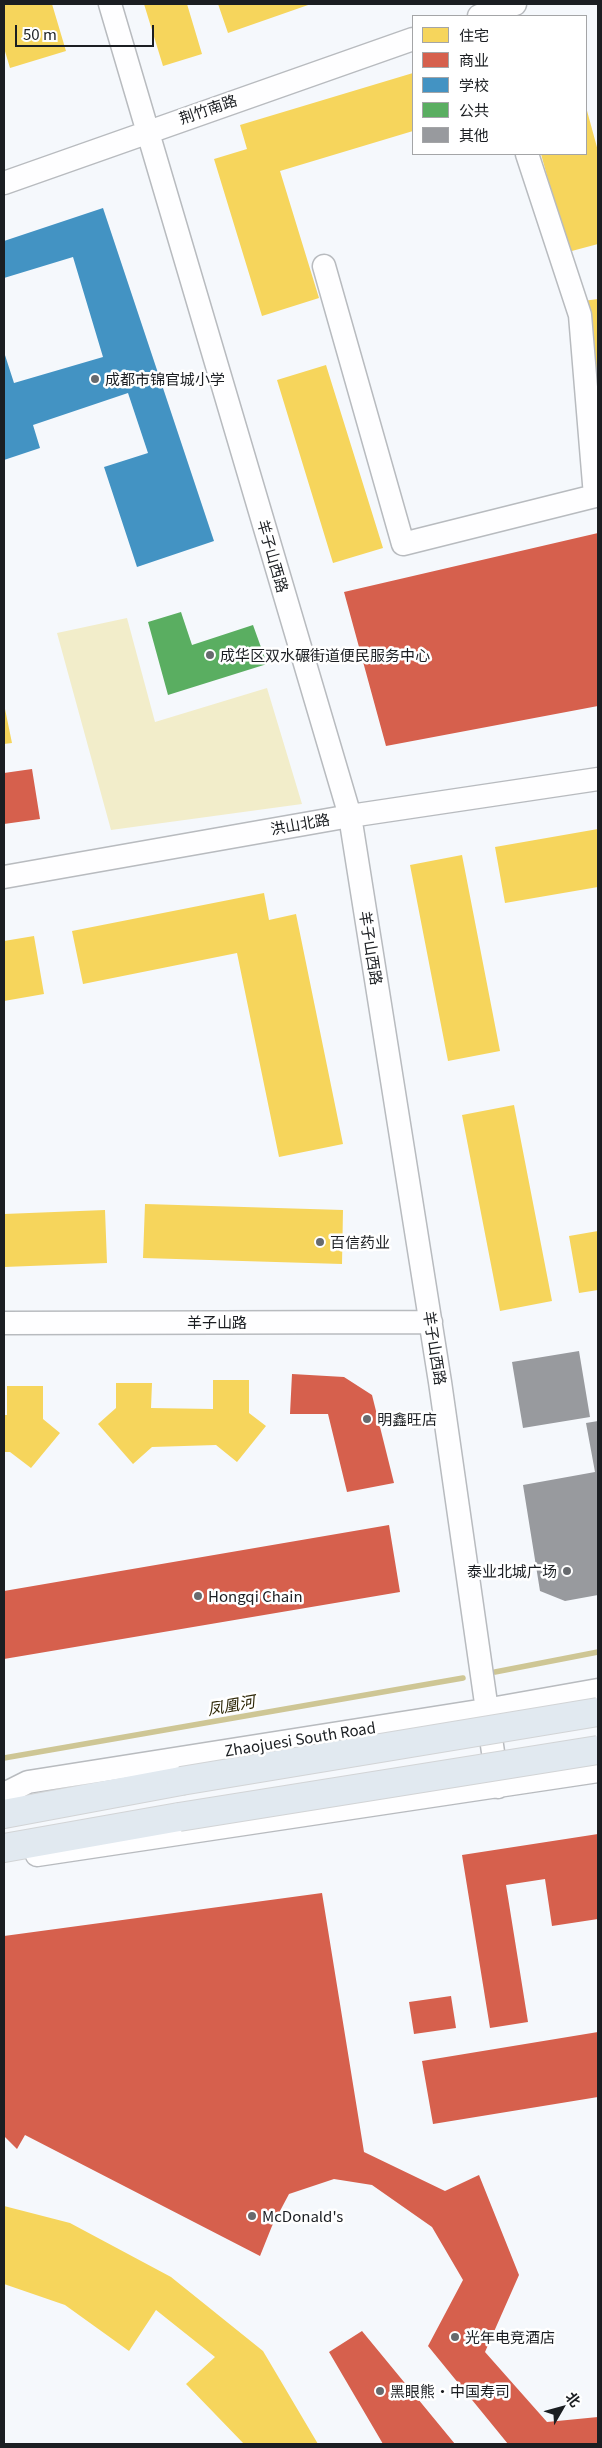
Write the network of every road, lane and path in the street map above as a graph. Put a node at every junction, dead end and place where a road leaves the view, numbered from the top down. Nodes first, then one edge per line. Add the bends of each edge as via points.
1 (110, 4) edge
2 (515, 4) edge
3 (482, 15) edge
4 (412, 39) edge
5 (147, 130) junction
6 (527, 155) edge
7 (4, 183) edge
8 (324, 266) dead end
9 (598, 779) edge
10 (350, 816) junction
11 (4, 877) edge
12 (431, 1322) junction
13 (4, 1323) edge
14 (598, 1690) edge
15 (485, 1710) junction
16 (598, 1712) edge
17 (598, 1750) edge
18 (598, 1771) edge
19 (498, 1787) junction
20 (4, 1794) edge
21 (4, 1814) edge
22 (4, 1848) edge
23 (4, 1856) edge

1 - 5 street, 羊子山西路
2 - 3 street
4 - 5 street, 荆竹南路
5 - 7 street, 荆竹南路
5 - 10 street, 羊子山西路
6 - 8 street via 580,315 595,496 403,544
9 - 10 street, 洪山北路
10 - 11 street, 洪山北路
10 - 12 street, 羊子山西路
12 - 13 street, 羊子山路
12 - 15 street, 羊子山西路
14 - 15 street, Zhaojuesi South Road
15 - 19 street, 羊子山西路
15 - 20 street, Zhaojuesi South Road via 28,1782
16 - 21 main road, Zhaojuesi South Road, bridge via 181,1781
17 - 22 main road, bridge
18 - 19 street
19 - 23 street via 46,1854

